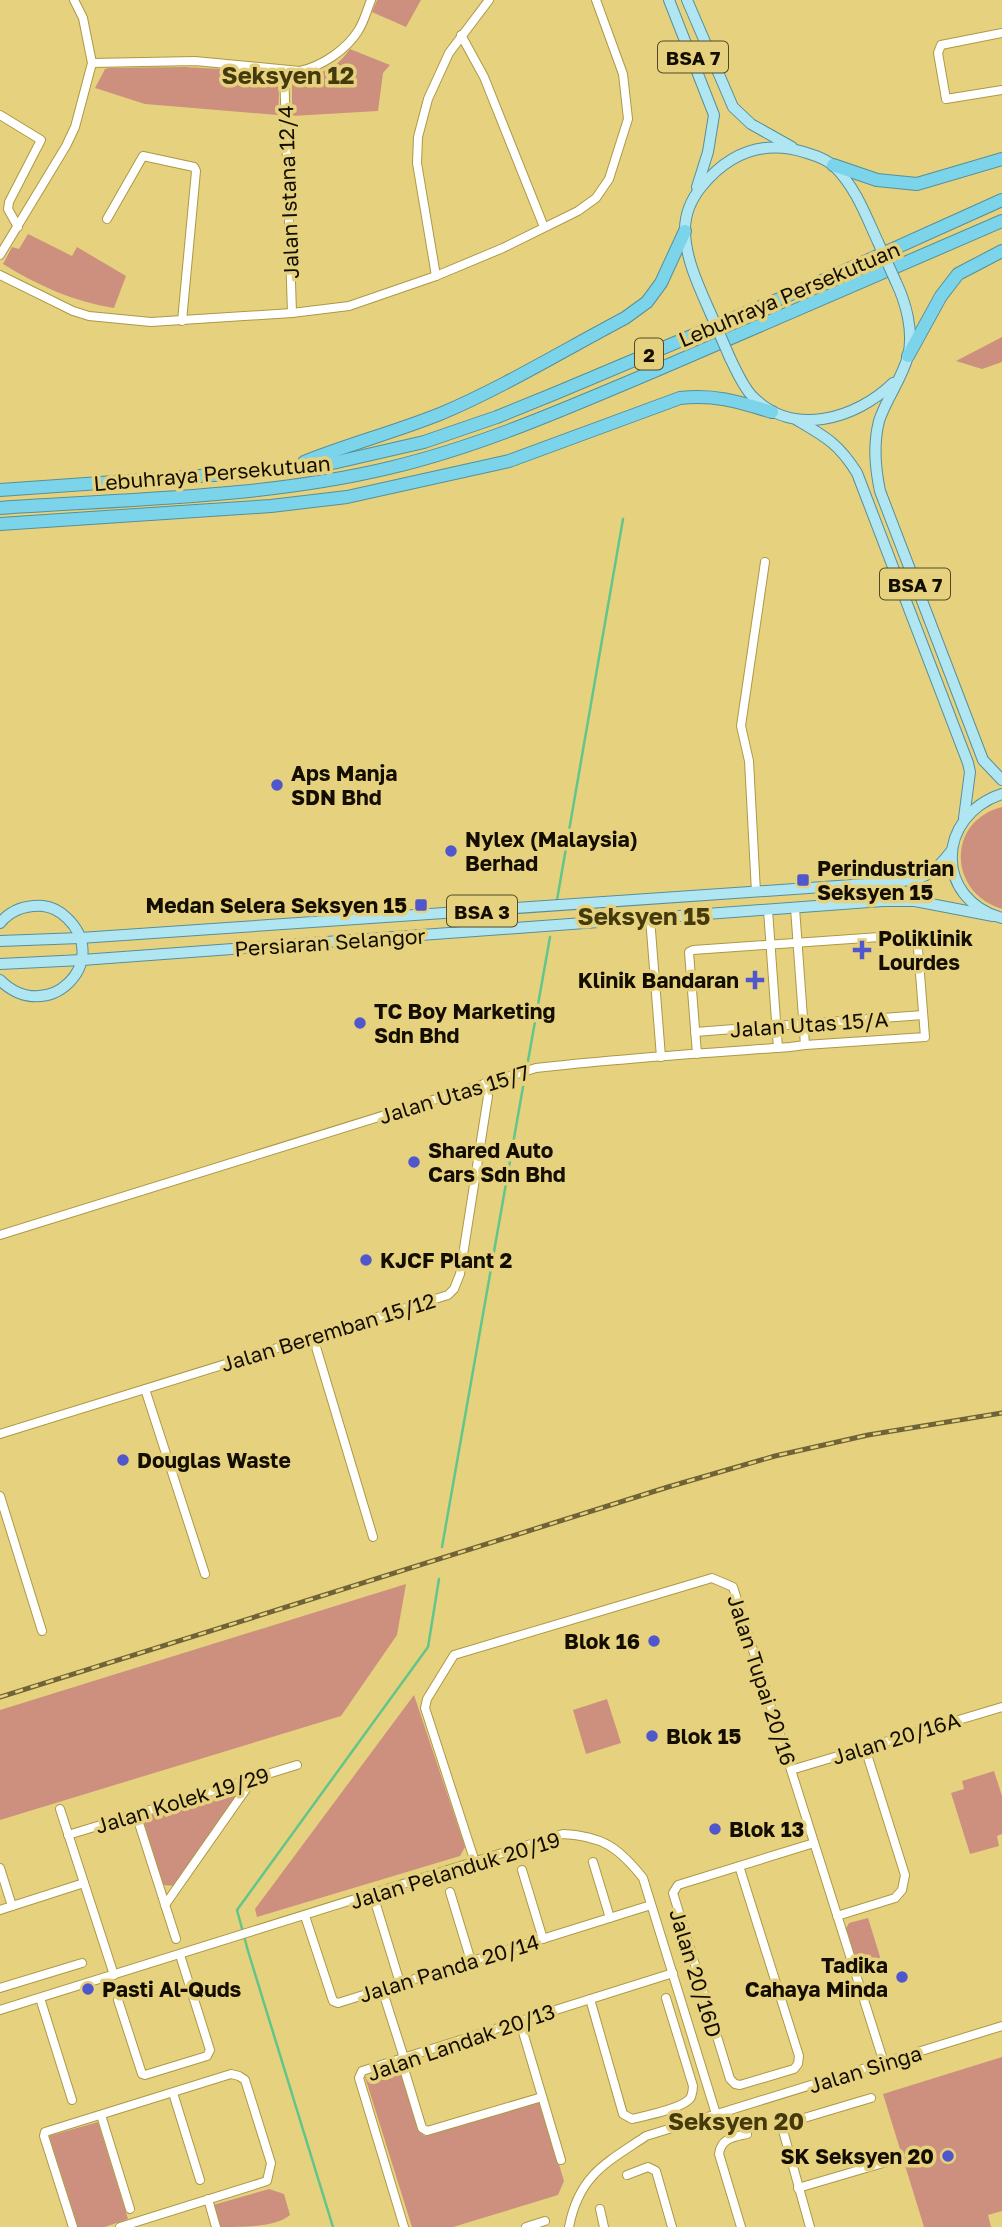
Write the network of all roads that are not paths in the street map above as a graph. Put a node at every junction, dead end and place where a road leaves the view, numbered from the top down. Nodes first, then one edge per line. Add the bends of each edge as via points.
1 (74, 0) edge
2 (371, 0) edge
3 (489, 0) edge
4 (596, 0) edge
5 (669, 0) edge
6 (687, 0) edge
7 (1002, 33) edge
8 (461, 35) junction
9 (92, 63) junction
10 (284, 70) junction
11 (1002, 90) edge
12 (0, 115) edge
13 (794, 148) junction
14 (1002, 159) edge
15 (833, 165) junction
16 (694, 196) junction
17 (1002, 200) edge
18 (107, 219) dead end
19 (1002, 220) edge
20 (18, 227) junction
21 (544, 228) junction
22 (685, 231) junction
23 (1002, 251) edge
24 (0, 255) edge
25 (0, 275) edge
26 (436, 275) junction
27 (292, 313) junction
28 (183, 321) junction
29 (908, 356) junction
30 (898, 379) junction
31 (772, 412) junction
32 (797, 420) junction
33 (284, 470) junction
34 (342, 478) junction
35 (0, 490) edge
36 (271, 506) junction
37 (0, 508) edge
38 (0, 524) edge
39 (765, 562) dead end
40 (1002, 780) edge
41 (1002, 794) edge
42 (964, 818) junction
43 (952, 850) junction
44 (756, 892) junction
45 (795, 908) junction
46 (768, 909) junction
47 (998, 917) edge
48 (650, 918) junction
49 (0, 923) edge
50 (80, 938) junction
51 (0, 942) edge
52 (797, 943) junction
53 (771, 945) junction
54 (82, 960) junction
55 (0, 964) edge
56 (0, 980) edge
57 (923, 1015) junction
58 (803, 1024) junction
59 (776, 1026) junction
60 (695, 1032) junction
61 (805, 1045) junction
62 (778, 1048) junction
63 (696, 1054) junction
64 (661, 1057) junction
65 (485, 1083) junction
66 (0, 1235) edge
67 (313, 1338) junction
68 (145, 1389) junction
69 (0, 1434) edge
70 (0, 1496) edge
71 (373, 1538) dead end
72 (205, 1574) dead end
73 (42, 1631) dead end
74 (1002, 1707) edge
75 (865, 1748) junction
76 (297, 1765) dead end
77 (791, 1770) junction
78 (253, 1779) junction
79 (60, 1809) dead end
80 (136, 1814) junction
81 (68, 1835) junction
82 (814, 1843) junction
83 (475, 1862) junction
84 (593, 1862) dead end
85 (739, 1866) junction
86 (0, 1868) edge
87 (522, 1870) dead end
88 (84, 1882) junction
89 (450, 1892) dead end
90 (373, 1895) junction
91 (165, 1905) junction
92 (651, 1905) junction
93 (12, 1906) junction
94 (0, 1910) edge
95 (305, 1916) junction
96 (837, 1916) junction
97 (610, 1918) junction
98 (176, 1939) dead end
99 (543, 1939) junction
100 (180, 1955) junction
101 (471, 1961) junction
102 (82, 1963) dead end
103 (673, 1973) junction
104 (114, 1975) junction
105 (400, 1983) junction
106 (0, 1988) edge
107 (382, 1989) junction
108 (40, 1998) junction
109 (666, 1998) dead end
110 (590, 1999) junction
111 (118, 2000) dead end
112 (0, 2010) edge
113 (520, 2022) junction
114 (1002, 2026) edge
115 (403, 2059) junction
116 (884, 2063) junction
117 (173, 2093) junction
118 (542, 2097) junction
119 (871, 2098) dead end
120 (72, 2100) dead end
121 (716, 2114) junction
122 (101, 2116) junction
123 (747, 2134) dead end
124 (561, 2160) dead end
125 (890, 2161) dead end
126 (627, 2175) dead end
127 (200, 2180) dead end
128 (798, 2188) junction
129 (208, 2199) junction
130 (130, 2209) dead end
131 (600, 2209) dead end
132 (545, 2221) dead end
133 (140, 2224) edge
134 (73, 2227) edge
135 (120, 2227) edge
136 (216, 2227) edge
137 (404, 2227) edge
138 (526, 2227) edge
139 (569, 2227) edge
140 (604, 2227) edge
141 (672, 2227) edge
142 (741, 2227) edge
143 (810, 2227) edge

1 - 9 street via 83,18
2 - 10 street via 357,32 330,59 314,68
3 - 8 street
4 - 21 street via 623,74 627,126 609,179 596,198
5 - 16 main road, BSA 7 via 714,115
6 - 13 main road, BSA 7 via 733,107 751,124
7 - 11 street via 939,48 946,99
8 - 21 street via 484,78
8 - 26 street via 438,74 418,137 419,174
9 - 10 street via 194,61
9 - 20 street via 75,127
10 - 27 street, Jalan Istana 12/4
12 - 20 street via 41,140 9,202
13 - 15 main road
13 - 16 main road via 766,147 739,154 715,170
14 - 15 highway via 917,184 877,180
15 - 29 main road, bridge via 859,198 896,282 907,314
16 - 22 main road
17 - 33 highway, Lebuhraya Persekutuan / 2 via 497,417 383,453
18 - 28 street via 143,156 194,167
19 - 34 highway, Lebuhraya Persekutuan / 2 via 505,433 429,458
20 - 24 street
21 - 26 street
22 - 31 main road, bridge via 692,267 730,358 752,395
22 - 33 highway via 661,283 647,302 625,318 443,413
23 - 29 highway via 958,274
25 - 28 street via 89,316
26 - 27 street via 349,306
27 - 28 street
29 - 30 main road
30 - 32 main road via 853,412 832,419
30 - 40 main road, BSA 7 via 875,443 880,491 983,760
31 - 32 main road
31 - 36 highway via 730,399 680,398 509,461 358,495
32 - 42 main road, BSA 7 via 844,452 857,473 968,763
33 - 35 highway, Lebuhraya Persekutuan / 2
34 - 36 highway via 317,493
34 - 37 highway, Lebuhraya Persekutuan / 2 via 218,493
36 - 38 highway
39 - 44 street via 741,726 749,761
41 - 42 main road via 980,803
42 - 43 main road
43 - 44 main road, Persiaran Selangor / BSA 3 via 938,869 921,878
43 - 47 main road via 957,883 966,897
44 - 50 main road, Persiaran Selangor / BSA 3
45 - 46 main road, Persiaran Selangor / BSA 3
45 - 47 main road, Persiaran Selangor / BSA 3 via 915,901
45 - 52 street
46 - 48 main road, Persiaran Selangor / BSA 3
46 - 53 street
48 - 54 main road, Persiaran Selangor / BSA 3
48 - 64 street
49 - 50 main road via 18,909 48,907 74,924
50 - 51 main road, Persiaran Selangor / BSA 3
50 - 54 main road
52 - 53 street
52 - 57 street via 917,936
52 - 58 street
53 - 59 street
53 - 60 street via 689,952
54 - 55 main road, Persiaran Selangor / BSA 3
54 - 56 main road via 76,975 53,994 23,995
57 - 58 street, Jalan Utas 15/A
57 - 61 street, Jalan Utas 15/7 via 925,1037
58 - 59 street, Jalan Utas 15/A
58 - 61 street
59 - 60 street, Jalan Utas 15/A
59 - 62 street
60 - 63 street
61 - 62 street, Jalan Utas 15/7
62 - 63 street, Jalan Utas 15/7
63 - 64 street, Jalan Utas 15/7
64 - 65 street, Jalan Utas 15/7 via 536,1068
65 - 66 street, Jalan Utas 15/7
65 - 67 street, Jalan Beremban 15/12 via 488,1096 454,1289 448,1295
67 - 68 street, Jalan Beremban 15/12
67 - 71 street
68 - 69 street, Jalan Beremban 15/12
68 - 72 street
70 - 73 street
74 - 75 street, Jalan 20/16A
75 - 77 street, Jalan 20/16A
75 - 96 street via 905,1882 895,1898
76 - 78 street, Jalan Kolek 19/29
77 - 82 street, Jalan Tupai 20/16
77 - 83 street, Jalan Tupai 20/16 via 733,1587 712,1578 454,1655 425,1708
78 - 80 street, Jalan Kolek 19/29
78 - 91 street
79 - 81 street
80 - 81 street, Jalan Kolek 19/29
80 - 91 street
81 - 88 street
82 - 85 street, Jalan 20/16D
82 - 96 street, Jalan Tupai 20/16
83 - 90 street, Jalan Pelanduk 20/19
83 - 92 street, Jalan Pelanduk 20/19 via 563,1834 589,1836 628,1859 643,1878
84 - 97 street
85 - 85 street, Jalan 20/16D via 799,2056 794,2070 740,2085 730,2079 673,1898 678,1885
86 - 93 street
87 - 99 street
88 - 93 street
88 - 104 street
89 - 101 street
90 - 95 street, Jalan Pelanduk 20/19
90 - 105 street
91 - 98 street
92 - 97 street, Jalan Panda 20/14
92 - 103 street, Jalan Pelanduk 20/19
93 - 94 street
95 - 100 street, Jalan Pelanduk 20/19
95 - 107 street, Jalan Panda 20/14 via 333,2001
96 - 116 street, Jalan Tupai 20/16
97 - 99 street, Jalan Panda 20/14
99 - 101 street, Jalan Panda 20/14
100 - 104 street, Jalan Pelanduk 20/19
100 - 111 street via 210,2050 207,2056 142,2074
101 - 105 street, Jalan Panda 20/14
102 - 106 street
103 - 110 street, Jalan Landak 20/13
103 - 121 street, Jalan Pelanduk 20/19
104 - 108 street, Jalan Pelanduk 20/19
105 - 107 street, Jalan Panda 20/14
107 - 115 street
108 - 112 street, Jalan Pelanduk 20/19
108 - 120 street
109 - 110 street via 692,2094 681,2105 632,2119 623,2114
110 - 113 street, Jalan Landak 20/13
113 - 115 street, Jalan Landak 20/13
113 - 118 street
114 - 116 street, Jalan Singa
115 - 118 street via 422,2128 427,2131
115 - 137 street, Jalan Landak 20/13 via 362,2071 359,2078
116 - 121 street, Jalan Singa
117 - 122 street
117 - 127 street
117 - 129 street via 231,2074 245,2080 272,2168 267,2181
118 - 124 street
119 - 128 street via 784,2124
121 - 139 street, Jalan Singa via 646,2136 604,2164 581,2188
122 - 130 street
122 - 134 street via 44,2134
123 - 142 street via 726,2140 719,2154
125 - 128 street
126 - 141 street via 648,2167 656,2171
128 - 143 street
129 - 133 street
129 - 136 street
131 - 140 street
132 - 138 street
133 - 135 street

